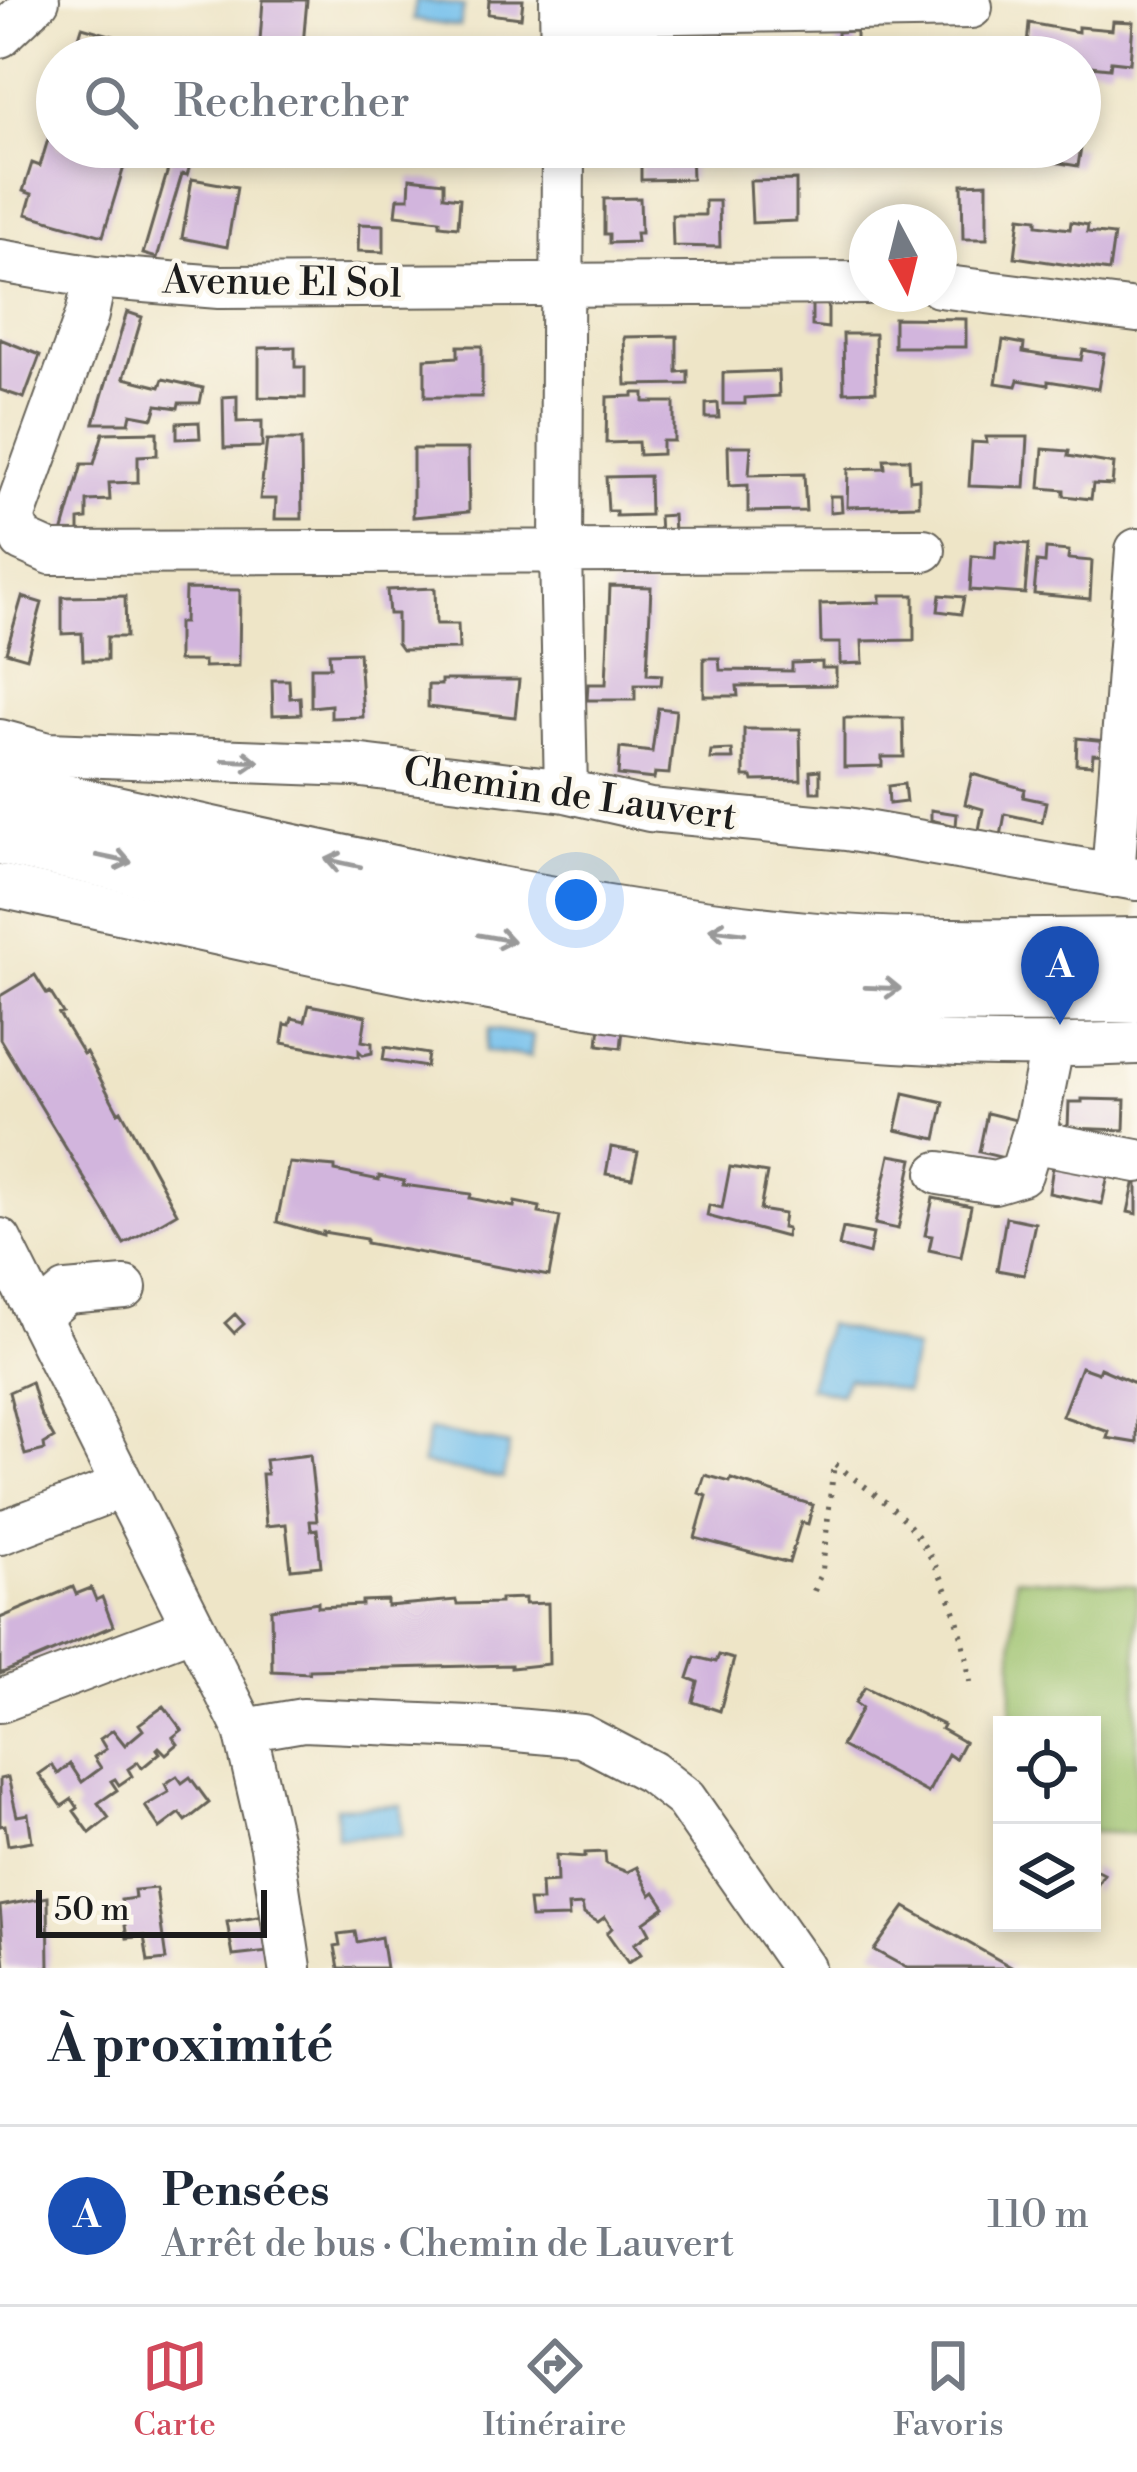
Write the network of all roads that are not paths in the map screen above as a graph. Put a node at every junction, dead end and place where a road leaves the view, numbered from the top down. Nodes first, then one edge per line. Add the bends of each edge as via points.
1 (38, 0) edge
2 (561, 7) edge
3 (970, 7) dead end
4 (0, 36) edge
5 (563, 168) edge
6 (0, 261) edge
7 (95, 277) junction
8 (849, 283) edge
9 (565, 284) junction
10 (957, 288) edge
11 (1137, 311) edge
12 (924, 550) dead end
13 (1137, 550) edge
14 (560, 553) junction
15 (0, 740) edge
16 (0, 791) edge
17 (566, 791) junction
18 (0, 834) edge
19 (1125, 878) edge
20 (0, 886) edge
21 (1137, 948) edge
22 (1137, 992) edge
23 (1137, 1043) edge
24 (1052, 1047) junction
25 (1031, 1141) junction
26 (1137, 1161) edge
27 (939, 1173) dead end
28 (0, 1240) edge
29 (125, 1288) dead end
30 (38, 1317) junction
31 (121, 1486) junction
32 (0, 1533) edge
33 (193, 1628) junction
34 (0, 1701) edge
35 (244, 1730) junction
36 (290, 1968) edge
37 (802, 1968) edge

1 - 4 street
2 - 3 street
5 - 9 street
6 - 7 street, Avenue El Sol
7 - 9 street, Avenue El Sol via 219,286
7 - 14 street via 13,519 22,540 86,556
8 - 9 street, Avenue El Sol
9 - 14 street
10 - 11 street
12 - 14 street
13 - 19 street
14 - 17 street
15 -> 17 street, Chemin de Lauvert via 48,754 354,765
21 -> 16 highway via 819,943 612,916
17 - 19 street, Chemin de Lauvert via 650,811 848,830
18 -> 22 highway via 606,958 819,986
20 - 24 street via 626,1013 818,1036
23 - 24 street
24 - 25 street
25 - 26 street
25 - 27 street via 1021,1174 994,1182
28 - 30 street
29 - 30 street via 66,1293
30 - 31 street
31 - 32 street
31 - 33 street
33 - 34 street
33 - 35 street
35 - 36 street
35 - 37 street via 303,1720 582,1736 685,1799

